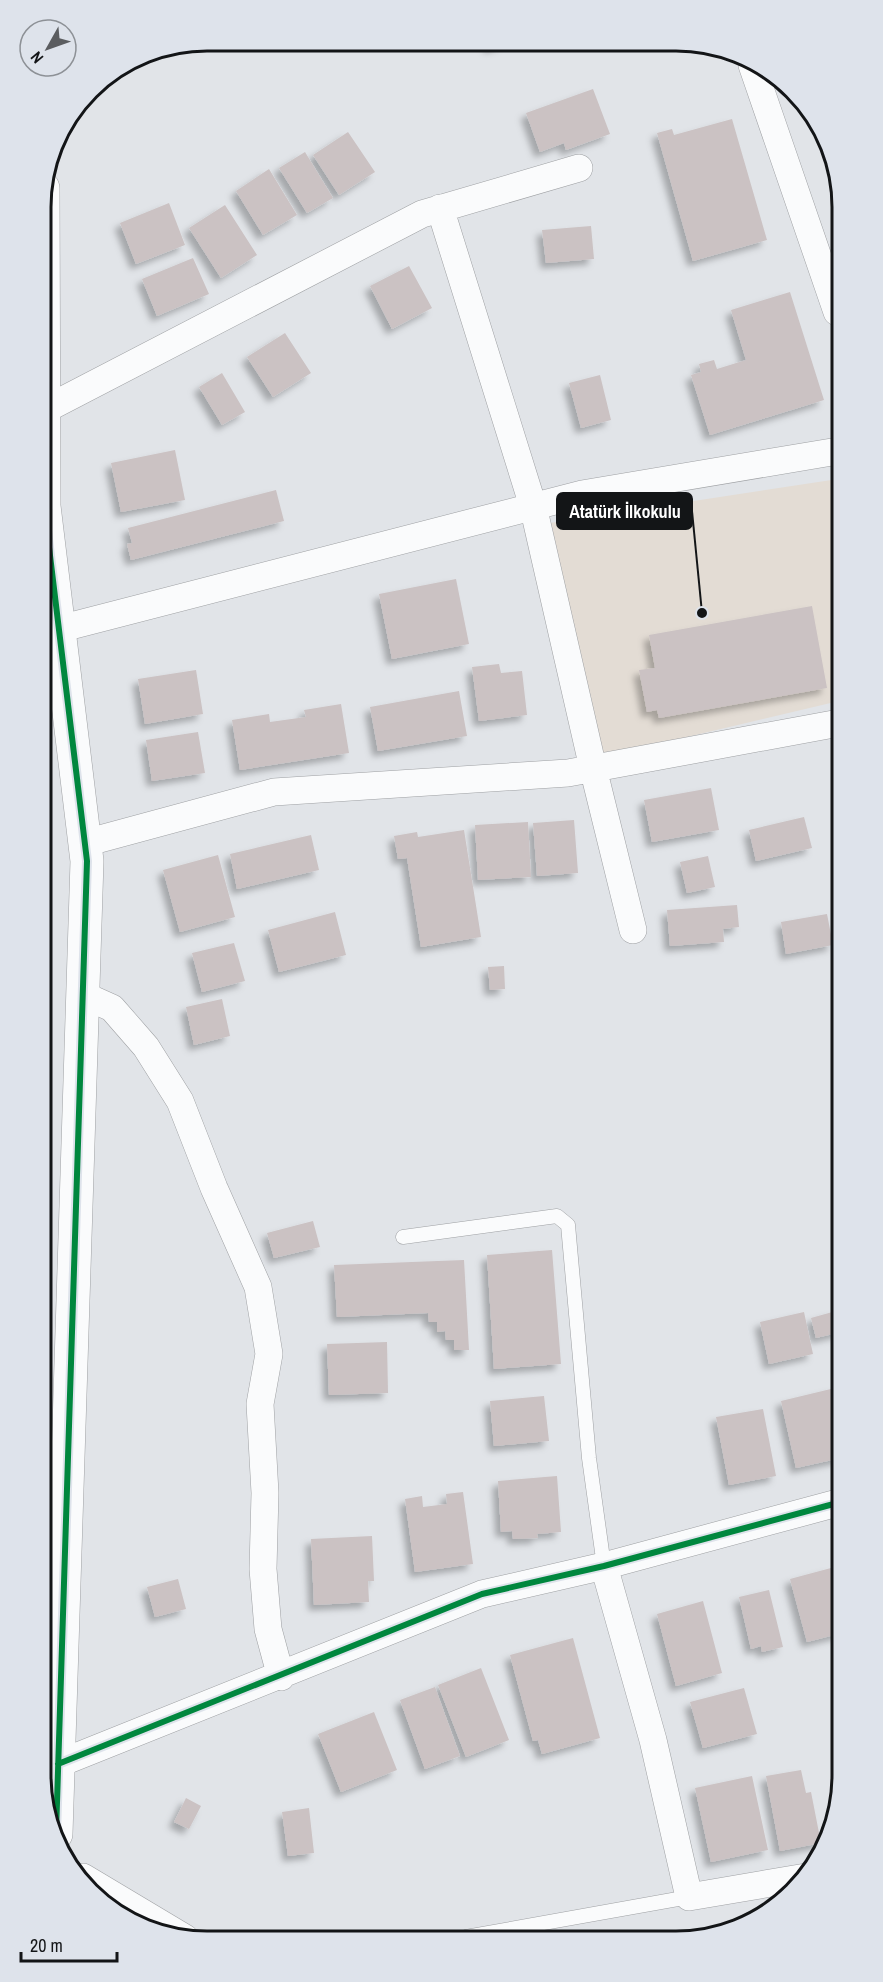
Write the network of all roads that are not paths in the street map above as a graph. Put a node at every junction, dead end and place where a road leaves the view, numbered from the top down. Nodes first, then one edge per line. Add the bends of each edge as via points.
1 (755, 72) edge
2 (579, 168) dead end
3 (440, 208) junction
4 (832, 297) edge
5 (51, 406) edge
6 (832, 453) edge
7 (533, 506) junction
8 (51, 602) edge
9 (59, 629) junction
10 (832, 724) edge
11 (593, 768) junction
12 (85, 843) junction
13 (633, 930) dead end
14 (83, 995) junction
15 (403, 1236) dead end
16 (832, 1504) edge
17 (56, 1505) edge
18 (604, 1566) junction
19 (281, 1677) junction
20 (58, 1764) junction
21 (57, 1816) edge
22 (790, 1881) edge
23 (98, 1886) edge
24 (689, 1897) junction
25 (162, 1924) edge
26 (499, 1931) edge

1 - 4 street
2 - 3 street
3 - 5 street via 369,240
3 - 7 street
6 - 7 street via 582,494
7 - 9 street
7 - 11 street
8 - 9 street
9 - 12 street
10 - 11 street
11 - 12 street via 568,773 274,792
11 - 13 street
12 - 14 street
14 - 17 street
14 - 19 street via 112,1008 146,1047 180,1101 258,1287 269,1354 260,1404 265,1493 263,1569 268,1629
15 - 18 lane via 557,1216 568,1225 589,1458
16 - 18 street
17 - 20 street
18 - 19 street via 482,1594
18 - 24 street via 653,1740
19 - 20 street
20 - 21 street
22 - 24 street
23 - 25 street
24 - 26 lane

